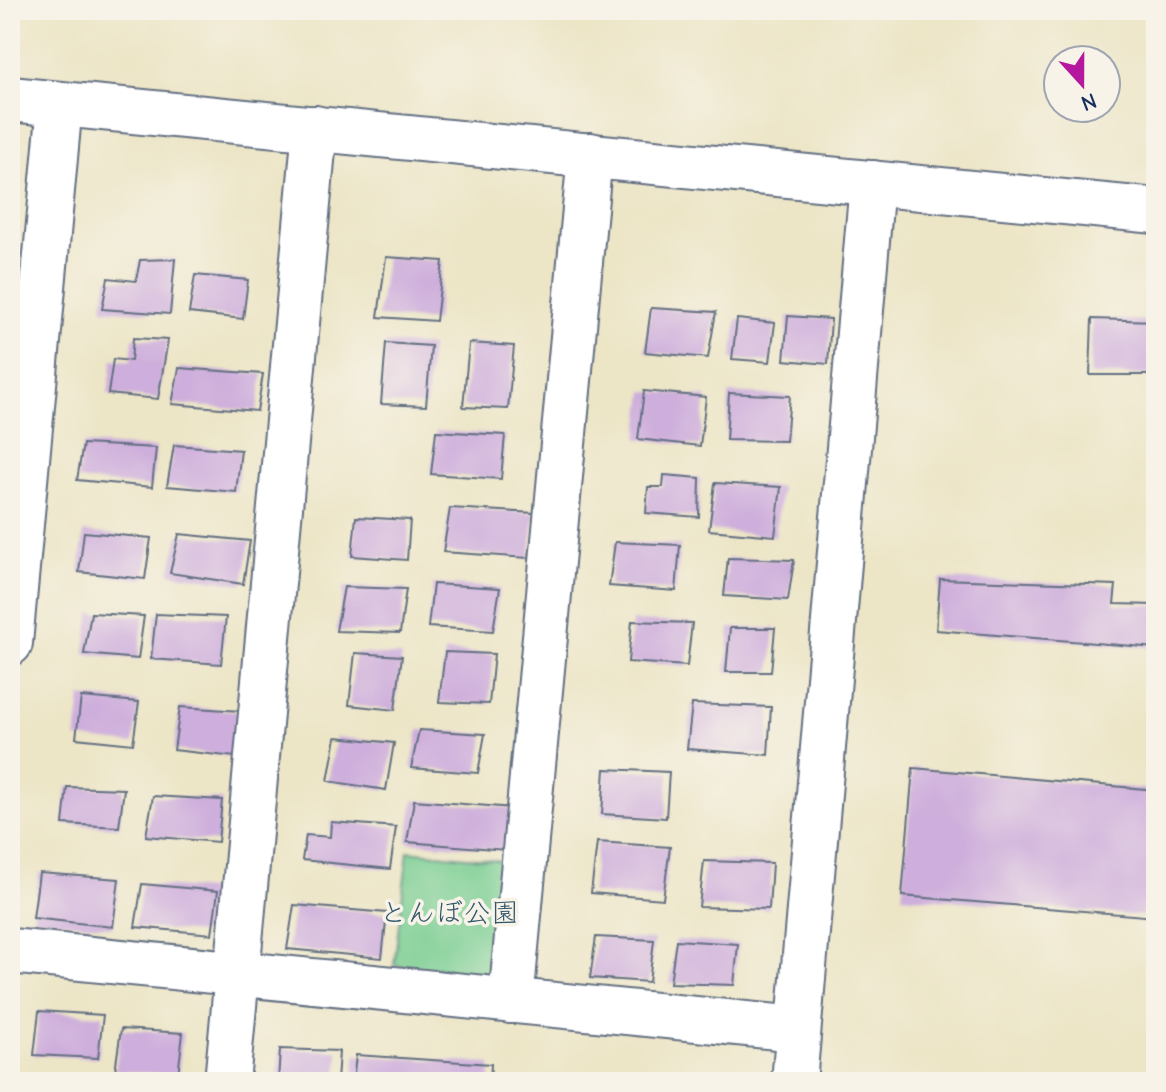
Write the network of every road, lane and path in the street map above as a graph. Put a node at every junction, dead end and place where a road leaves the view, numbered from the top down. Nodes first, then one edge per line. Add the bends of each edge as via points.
1 (10, 99) edge
2 (60, 104) junction
3 (315, 128) junction
4 (590, 155) junction
5 (872, 183) junction
6 (1156, 211) edge
7 (10, 643) edge
8 (10, 951) edge
9 (237, 974) junction
10 (511, 1001) junction
11 (798, 1029) junction
12 (227, 1082) edge
13 (794, 1082) edge

1 - 2 street
2 - 3 street
2 - 7 street
3 - 4 street
3 - 9 street
4 - 5 street
4 - 10 street
5 - 6 street
5 - 11 street
8 - 9 street
9 - 10 street
9 - 12 street
10 - 11 street
11 - 13 street

